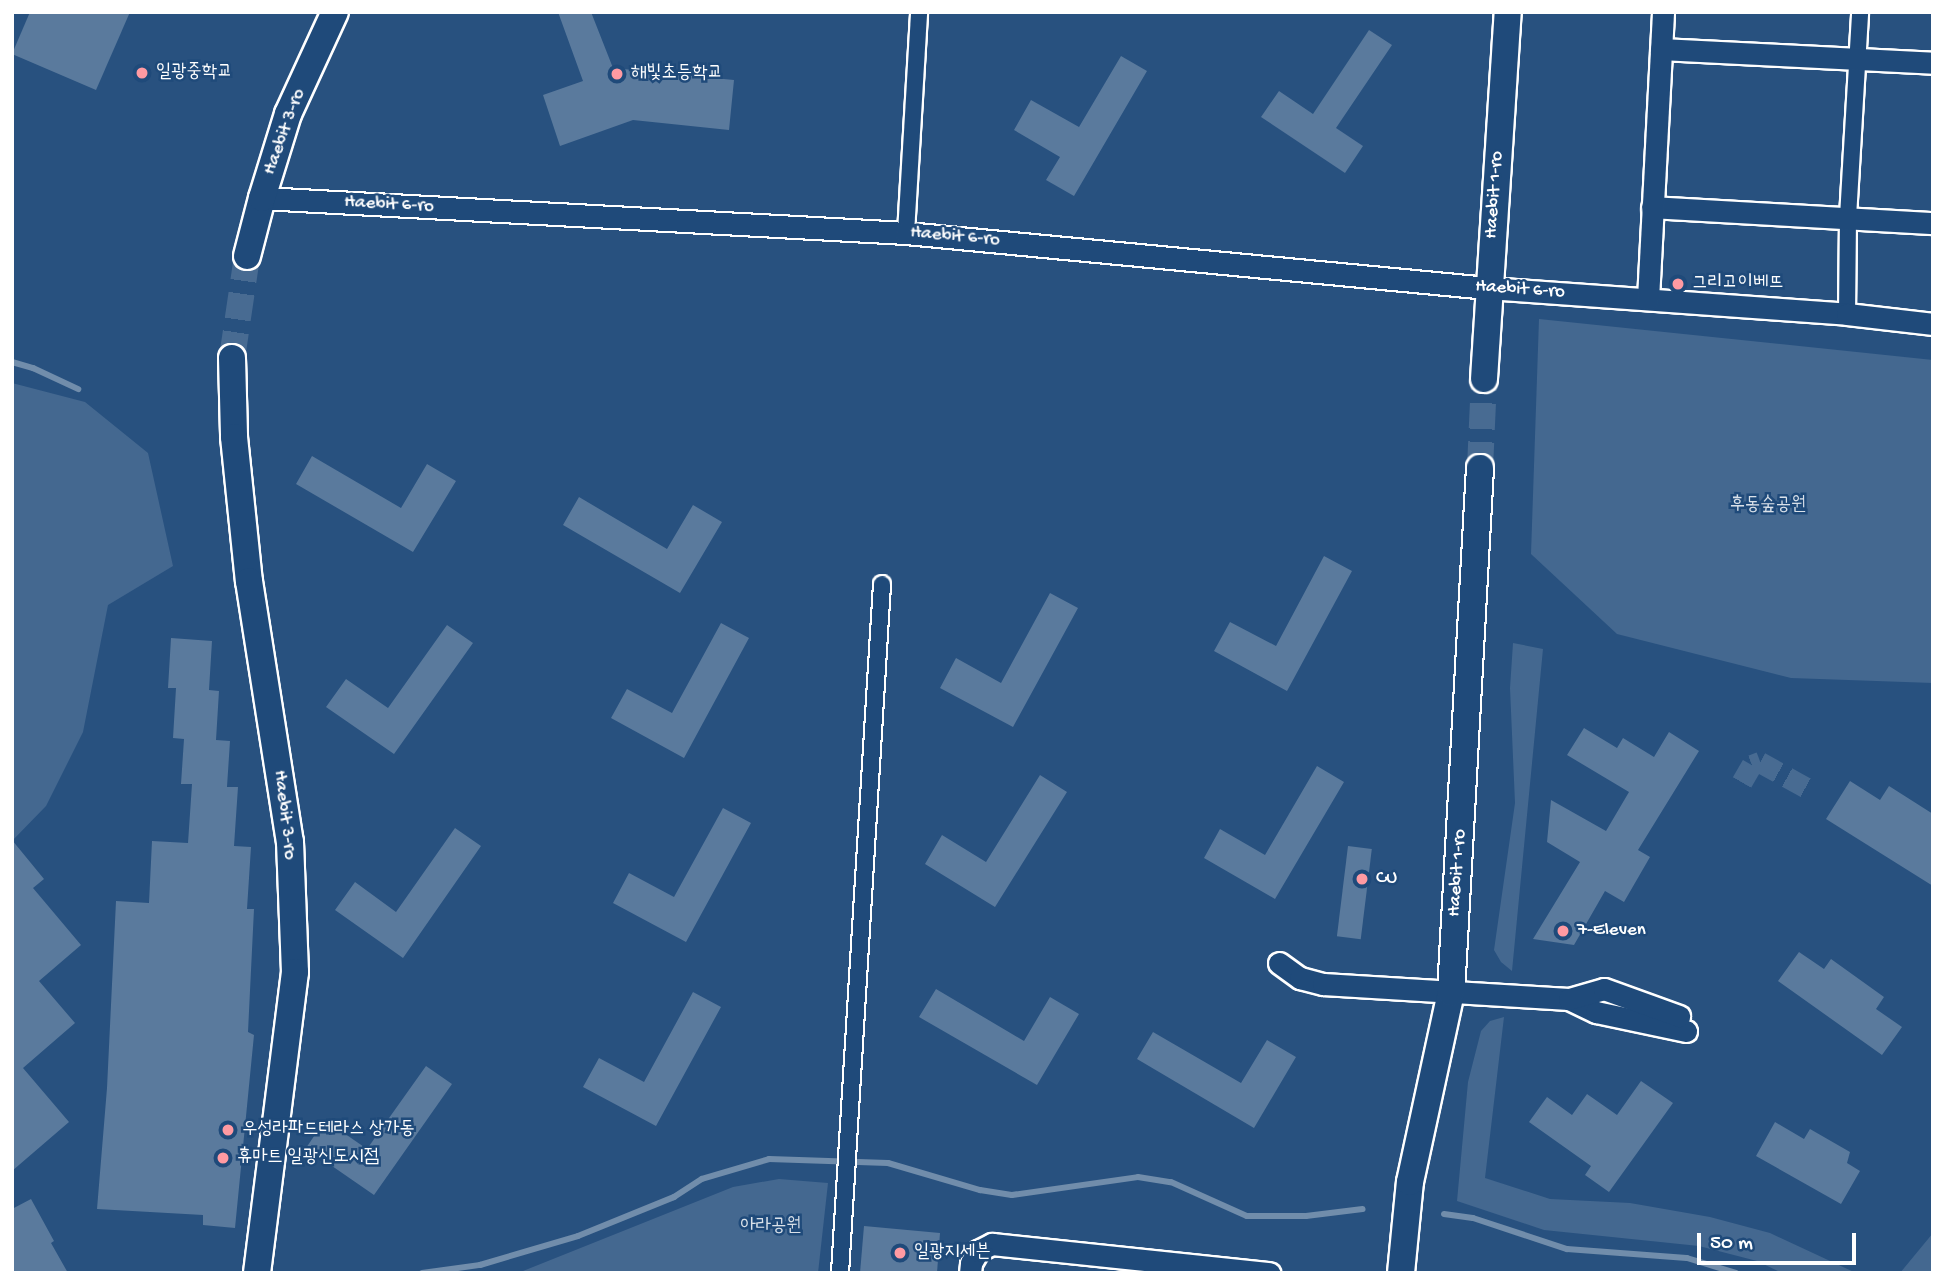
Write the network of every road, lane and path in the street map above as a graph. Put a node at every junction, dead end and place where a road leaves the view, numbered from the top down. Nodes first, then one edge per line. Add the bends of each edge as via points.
1 (335, 12) edge
2 (919, 12) edge
3 (1508, 12) edge
4 (1663, 12) edge
5 (1860, 12) edge
6 (1661, 49) junction
7 (1857, 59) junction
8 (1933, 64) edge
9 (261, 198) junction
10 (1652, 207) junction
11 (1848, 217) junction
12 (1933, 223) edge
13 (905, 233) junction
14 (247, 256) tunnel mouth
15 (1488, 288) junction
16 (1648, 299) junction
17 (1847, 314) junction
18 (1933, 324) edge
19 (232, 358) tunnel mouth
20 (1484, 379) tunnel mouth
21 (1480, 468) tunnel mouth
22 (882, 584) dead end
23 (1279, 963) dead end
24 (1451, 993) junction
25 (1686, 1025) dead end
26 (257, 1273) edge
27 (840, 1273) edge
28 (970, 1273) edge
29 (1269, 1273) edge
30 (1401, 1273) edge

1 - 9 street, Haebit 3-ro via 288,114
2 - 13 street
3 - 15 street, Haebit 1-ro
4 - 6 street
5 - 7 street
6 - 7 street
6 - 10 street
7 - 8 street
7 - 11 street
9 - 13 street, Haebit 6-ro
9 - 14 street, Haebit 3-ro
10 - 11 street
10 - 16 street
11 - 12 street
11 - 17 street
13 - 15 street, Haebit 6-ro
15 - 16 street, Haebit 6-ro
15 - 20 street, Haebit 1-ro
16 - 17 street, Haebit 6-ro
17 - 18 street, Haebit 6-ro
19 - 26 street, Haebit 3-ro via 234,437 249,581 290,842 295,972
21 - 24 street, Haebit 1-ro
22 - 27 street
23 - 24 street via 1300,978 1323,984
24 - 25 street via 1569,999 1596,1012
24 - 30 street, Haebit 1-ro via 1410,1182
28 - 29 street via 978,1251 992,1244

